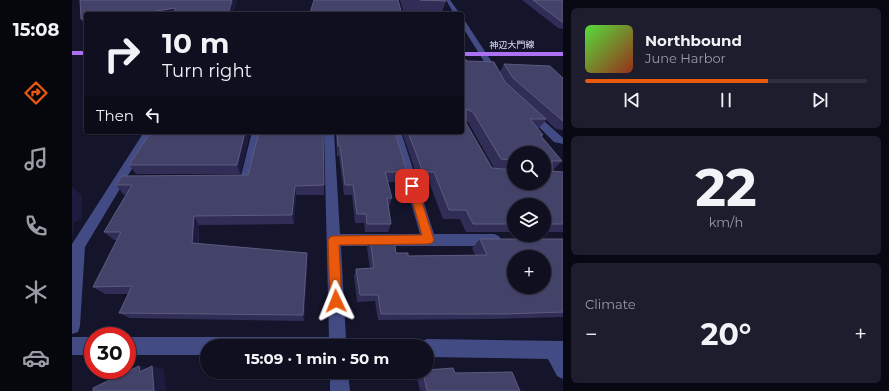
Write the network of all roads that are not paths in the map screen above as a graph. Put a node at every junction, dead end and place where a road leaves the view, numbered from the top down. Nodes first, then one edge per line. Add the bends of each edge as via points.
1 (448, 0) edge
2 (456, 12) edge
3 (464, 24) edge
4 (72, 53) edge
5 (84, 53) edge
6 (464, 54) edge
7 (563, 54) edge
8 (484, 55) junction
9 (500, 81) edge
10 (526, 108) edge
11 (148, 134) edge
12 (257, 134) edge
13 (329, 134) edge
14 (397, 134) edge
15 (561, 141) edge
16 (119, 180) junction
17 (135, 180) edge
18 (222, 180) edge
19 (333, 240) junction
20 (428, 240) junction
21 (507, 240) edge
22 (75, 248) edge
23 (72, 326) edge
24 (339, 339) edge
25 (72, 346) edge
26 (84, 346) edge
27 (136, 346) edge
28 (200, 346) edge
29 (434, 348) edge
30 (558, 350) edge
31 (563, 370) edge
32 (339, 379) edge
33 (340, 391) edge

1 - 2 street
3 - 8 street
4 - 5 main road
6 - 8 main road, 神辺大門線
7 - 8 main road, 神辺大門線
8 - 9 street
10 - 15 street
11 - 16 street
12 - 18 street via 246,180
13 - 19 street
14 - 20 street
16 - 17 street
16 - 22 street
19 - 20 street
19 - 24 street
20 - 21 street
22 - 23 street
25 - 26 street
27 - 28 street
29 - 30 street
30 - 31 street
32 - 33 street

